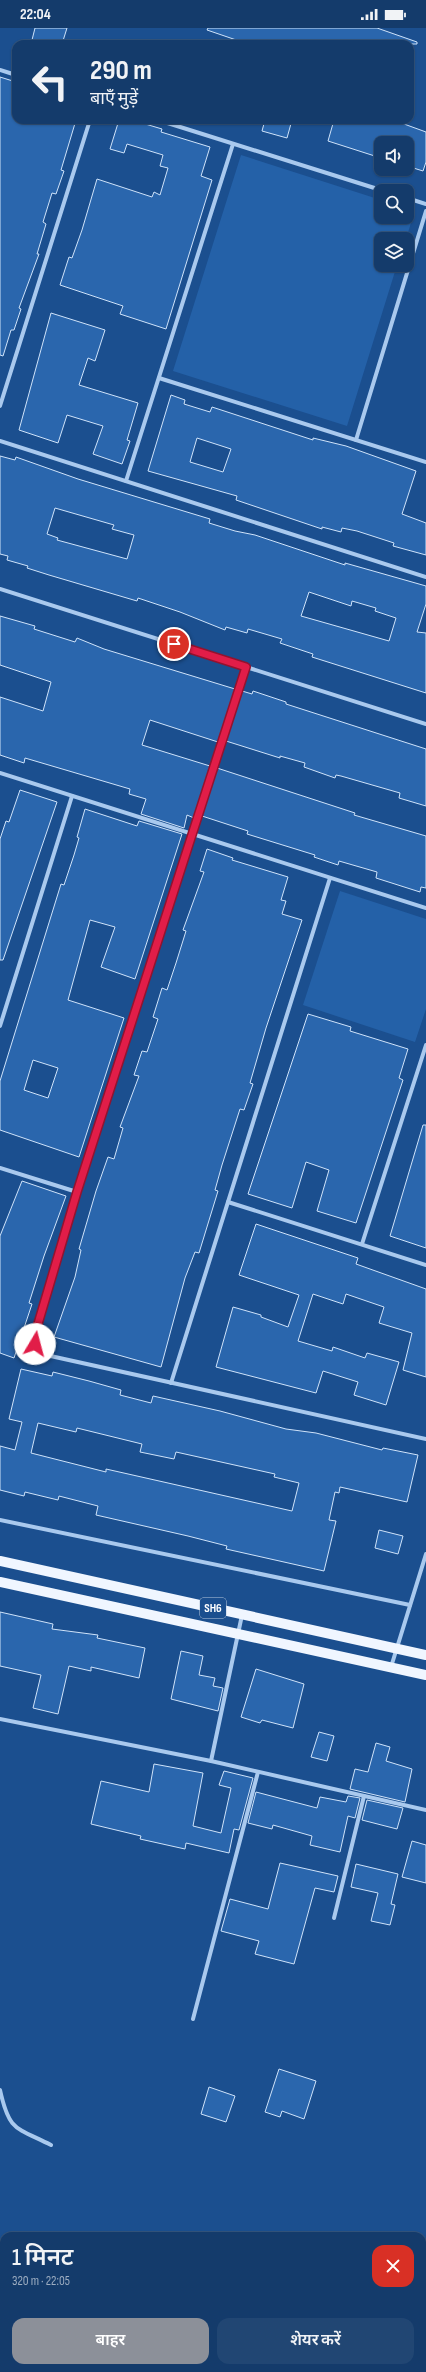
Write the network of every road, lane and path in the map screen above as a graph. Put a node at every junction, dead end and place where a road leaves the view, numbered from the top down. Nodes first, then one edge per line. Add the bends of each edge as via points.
1 (0, 70) edge
2 (12, 74) edge
3 (89, 124) edge
4 (170, 124) edge
5 (233, 144) junction
6 (374, 188) edge
7 (414, 200) edge
8 (426, 204) edge
9 (426, 211) edge
10 (159, 378) junction
11 (0, 406) edge
12 (356, 440) junction
13 (0, 441) edge
14 (426, 462) edge
15 (126, 482) junction
16 (426, 577) edge
17 (0, 589) edge
18 (246, 667) junction
19 (426, 724) edge
20 (0, 773) edge
21 (72, 796) junction
22 (192, 834) junction
23 (330, 878) junction
24 (426, 908) edge
25 (0, 1026) edge
26 (426, 1045) edge
27 (0, 1168) edge
28 (77, 1192) junction
29 (228, 1202) junction
30 (362, 1244) junction
31 (426, 1264) edge
32 (171, 1383) junction
33 (426, 1439) edge
34 (0, 1520) edge
35 (426, 1554) edge
36 (0, 1561) edge
37 (0, 1582) edge
38 (410, 1605) junction
39 (242, 1614) junction
40 (238, 1634) junction
41 (396, 1648) junction
42 (426, 1655) edge
43 (391, 1667) junction
44 (426, 1675) edge
45 (0, 1719) edge
46 (211, 1761) junction
47 (258, 1772) junction
48 (364, 1796) junction
49 (426, 1810) edge
50 (334, 1918) dead end
51 (193, 2019) dead end
52 (0, 2090) edge
53 (51, 2145) dead end

1 - 2 street
3 - 11 street
4 - 5 street
5 - 6 street
5 - 10 street
7 - 8 street
9 - 12 street
10 - 12 street
10 - 15 street
12 - 14 street
13 - 15 street
15 - 16 street
17 - 18 street
18 - 19 street
18 - 22 street
20 - 21 street
21 - 22 street
21 - 25 street
22 - 23 street
22 - 28 street
23 - 24 street
23 - 29 street
26 - 30 street
27 - 28 street
28 - 32 street via 35,1334 35,1344 39,1351 46,1355
29 - 30 street
29 - 32 street
30 - 31 street
32 - 33 street
34 - 38 street
35 - 38 street
36 - 39 main road, SH6
37 - 40 main road, SH6
38 - 41 street
39 - 40 street
39 - 41 main road, SH6
40 - 43 main road, SH6
40 - 46 street
41 - 42 main road, SH6
41 - 43 street
43 - 44 main road, SH6
45 - 46 street
46 - 47 street
47 - 48 street
47 - 51 street
48 - 49 street
48 - 50 street
52 - 53 street via 4,2111 10,2122

